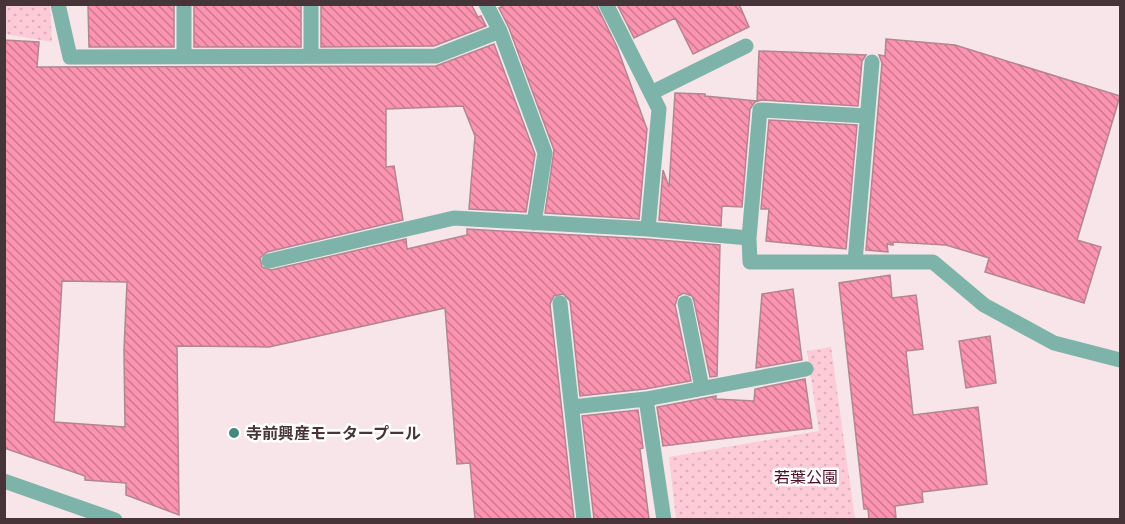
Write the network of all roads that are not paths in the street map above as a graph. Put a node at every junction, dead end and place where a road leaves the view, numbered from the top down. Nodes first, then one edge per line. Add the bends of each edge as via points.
1 (58, 4) edge
2 (184, 4) edge
3 (311, 4) edge
4 (486, 4) edge
5 (606, 4) edge
6 (500, 31) junction
7 (746, 46) dead end
8 (184, 56) junction
9 (311, 56) junction
10 (872, 62) dead end
11 (651, 93) junction
12 (867, 116) junction
13 (534, 223) junction
14 (648, 229) junction
15 (749, 238) junction
16 (269, 261) dead end
17 (855, 262) junction
18 (561, 303) dead end
19 (685, 303) dead end
20 (1120, 360) edge
21 (806, 369) dead end
22 (702, 388) junction
23 (646, 399) junction
24 (572, 407) junction
25 (4, 481) edge
26 (115, 519) edge
27 (584, 519) edge
28 (664, 519) edge

1 - 8 street via 70,57
2 - 8 street
3 - 9 street
4 - 6 street
5 - 11 street
6 - 9 street via 436,56
6 - 13 street via 544,153
7 - 11 street
8 - 9 street
10 - 12 street
11 - 14 street via 659,110
12 - 15 street via 760,110
12 - 17 street
13 - 14 street
13 - 16 street via 454,218
14 - 15 street
15 - 17 street via 750,262
17 - 20 street via 933,262 984,305 1054,343
18 - 24 street
19 - 22 street
21 - 22 street
22 - 23 street
23 - 24 street
23 - 28 street
24 - 27 street
25 - 26 street

